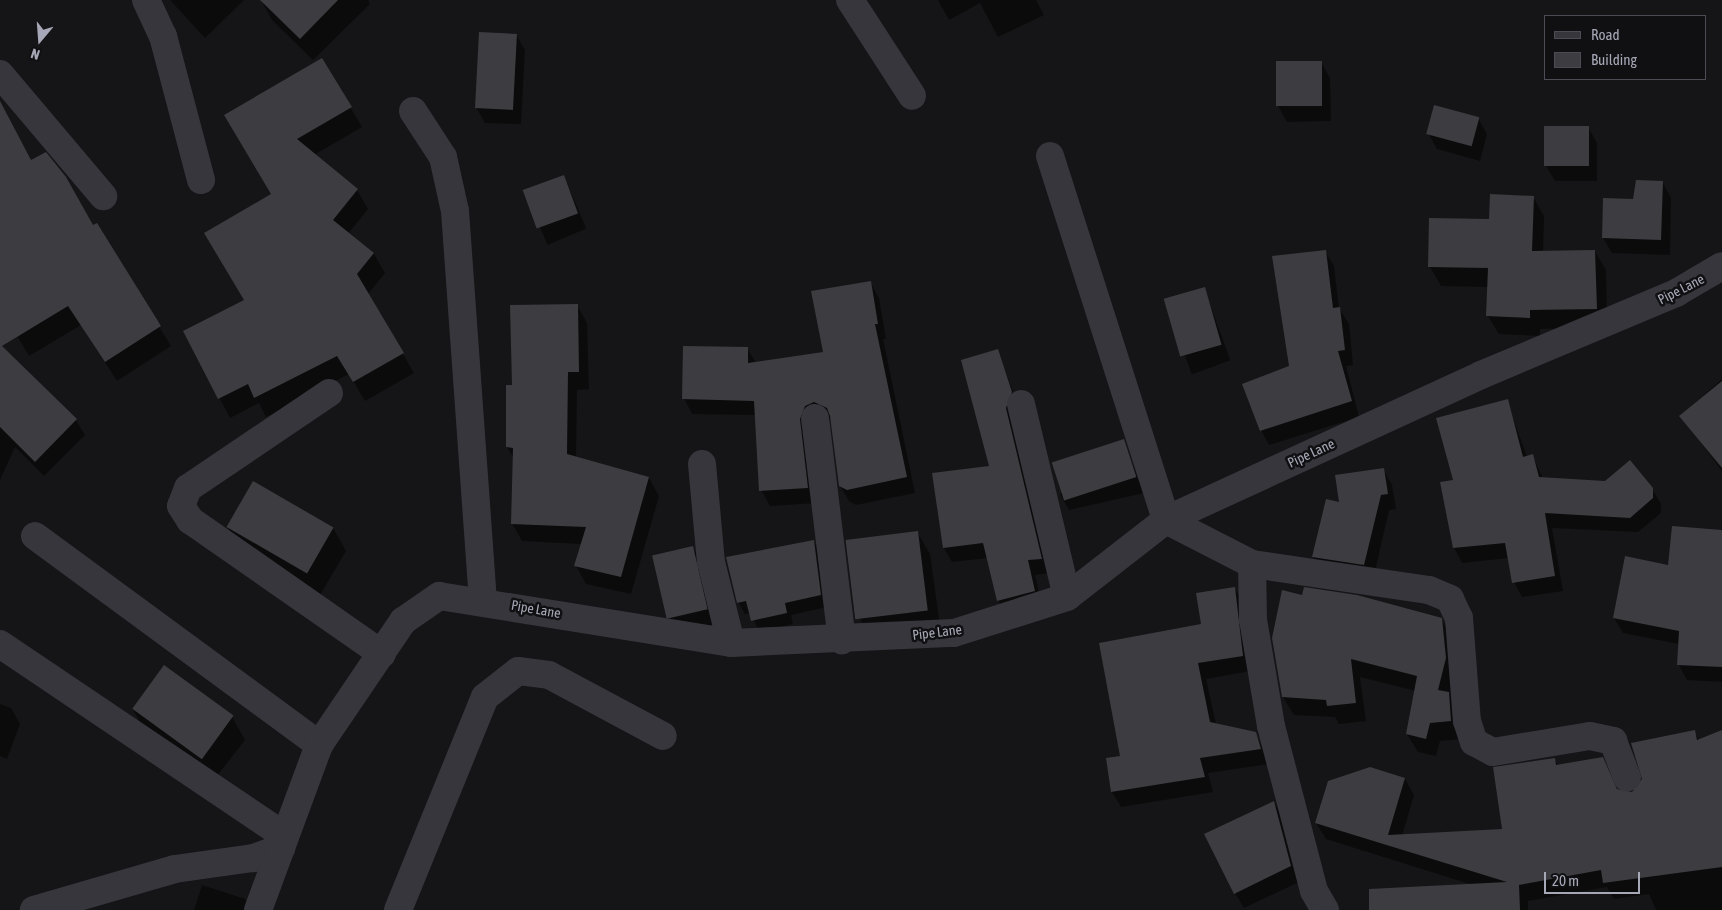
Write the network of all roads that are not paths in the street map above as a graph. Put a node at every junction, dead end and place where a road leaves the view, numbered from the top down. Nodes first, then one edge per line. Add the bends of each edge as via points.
1 (146, 0) edge
2 (850, 0) edge
3 (0, 74) edge
4 (912, 96) dead end
5 (414, 111) dead end
6 (1050, 156) dead end
7 (201, 180) dead end
8 (103, 196) dead end
9 (1722, 266) edge
10 (329, 393) dead end
11 (1021, 404) dead end
12 (815, 418) dead end
13 (702, 464) dead end
14 (1166, 520) junction
15 (36, 536) dead end
16 (1252, 564) junction
17 (1067, 597) junction
18 (482, 600) junction
19 (842, 640) junction
20 (730, 643) junction
21 (0, 644) edge
22 (382, 654) junction
23 (663, 736) dead end
24 (319, 745) junction
25 (1627, 777) dead end
26 (281, 848) junction
27 (34, 910) edge
28 (258, 910) edge
29 (398, 910) edge
30 (1325, 910) edge

1 - 7 street via 163,36
2 - 4 street
3 - 8 street
5 - 18 street via 442,157 455,211
6 - 14 street
9 - 14 street, Pipe Lane via 1676,293 1481,375
10 - 22 street via 188,488 182,506 190,520
11 - 17 street
12 - 19 street
13 - 20 street via 711,562
14 - 16 street
14 - 17 street, Pipe Lane
15 - 24 street
16 - 25 street via 1428,590 1450,599 1459,618 1467,721 1474,742 1494,752 1590,736 1613,741
16 - 30 street via 1253,620 1271,726 1314,891
17 - 19 street, Pipe Lane via 954,633
18 - 20 street, Pipe Lane
18 - 22 street, Pipe Lane via 438,596 402,621
19 - 20 street, Pipe Lane
21 - 26 street via 276,830
22 - 24 street, Pipe Lane
23 - 29 street via 549,675 518,671 485,697
24 - 26 street, Pipe Lane
26 - 27 street via 253,858 175,869
26 - 28 street, Pipe Lane

